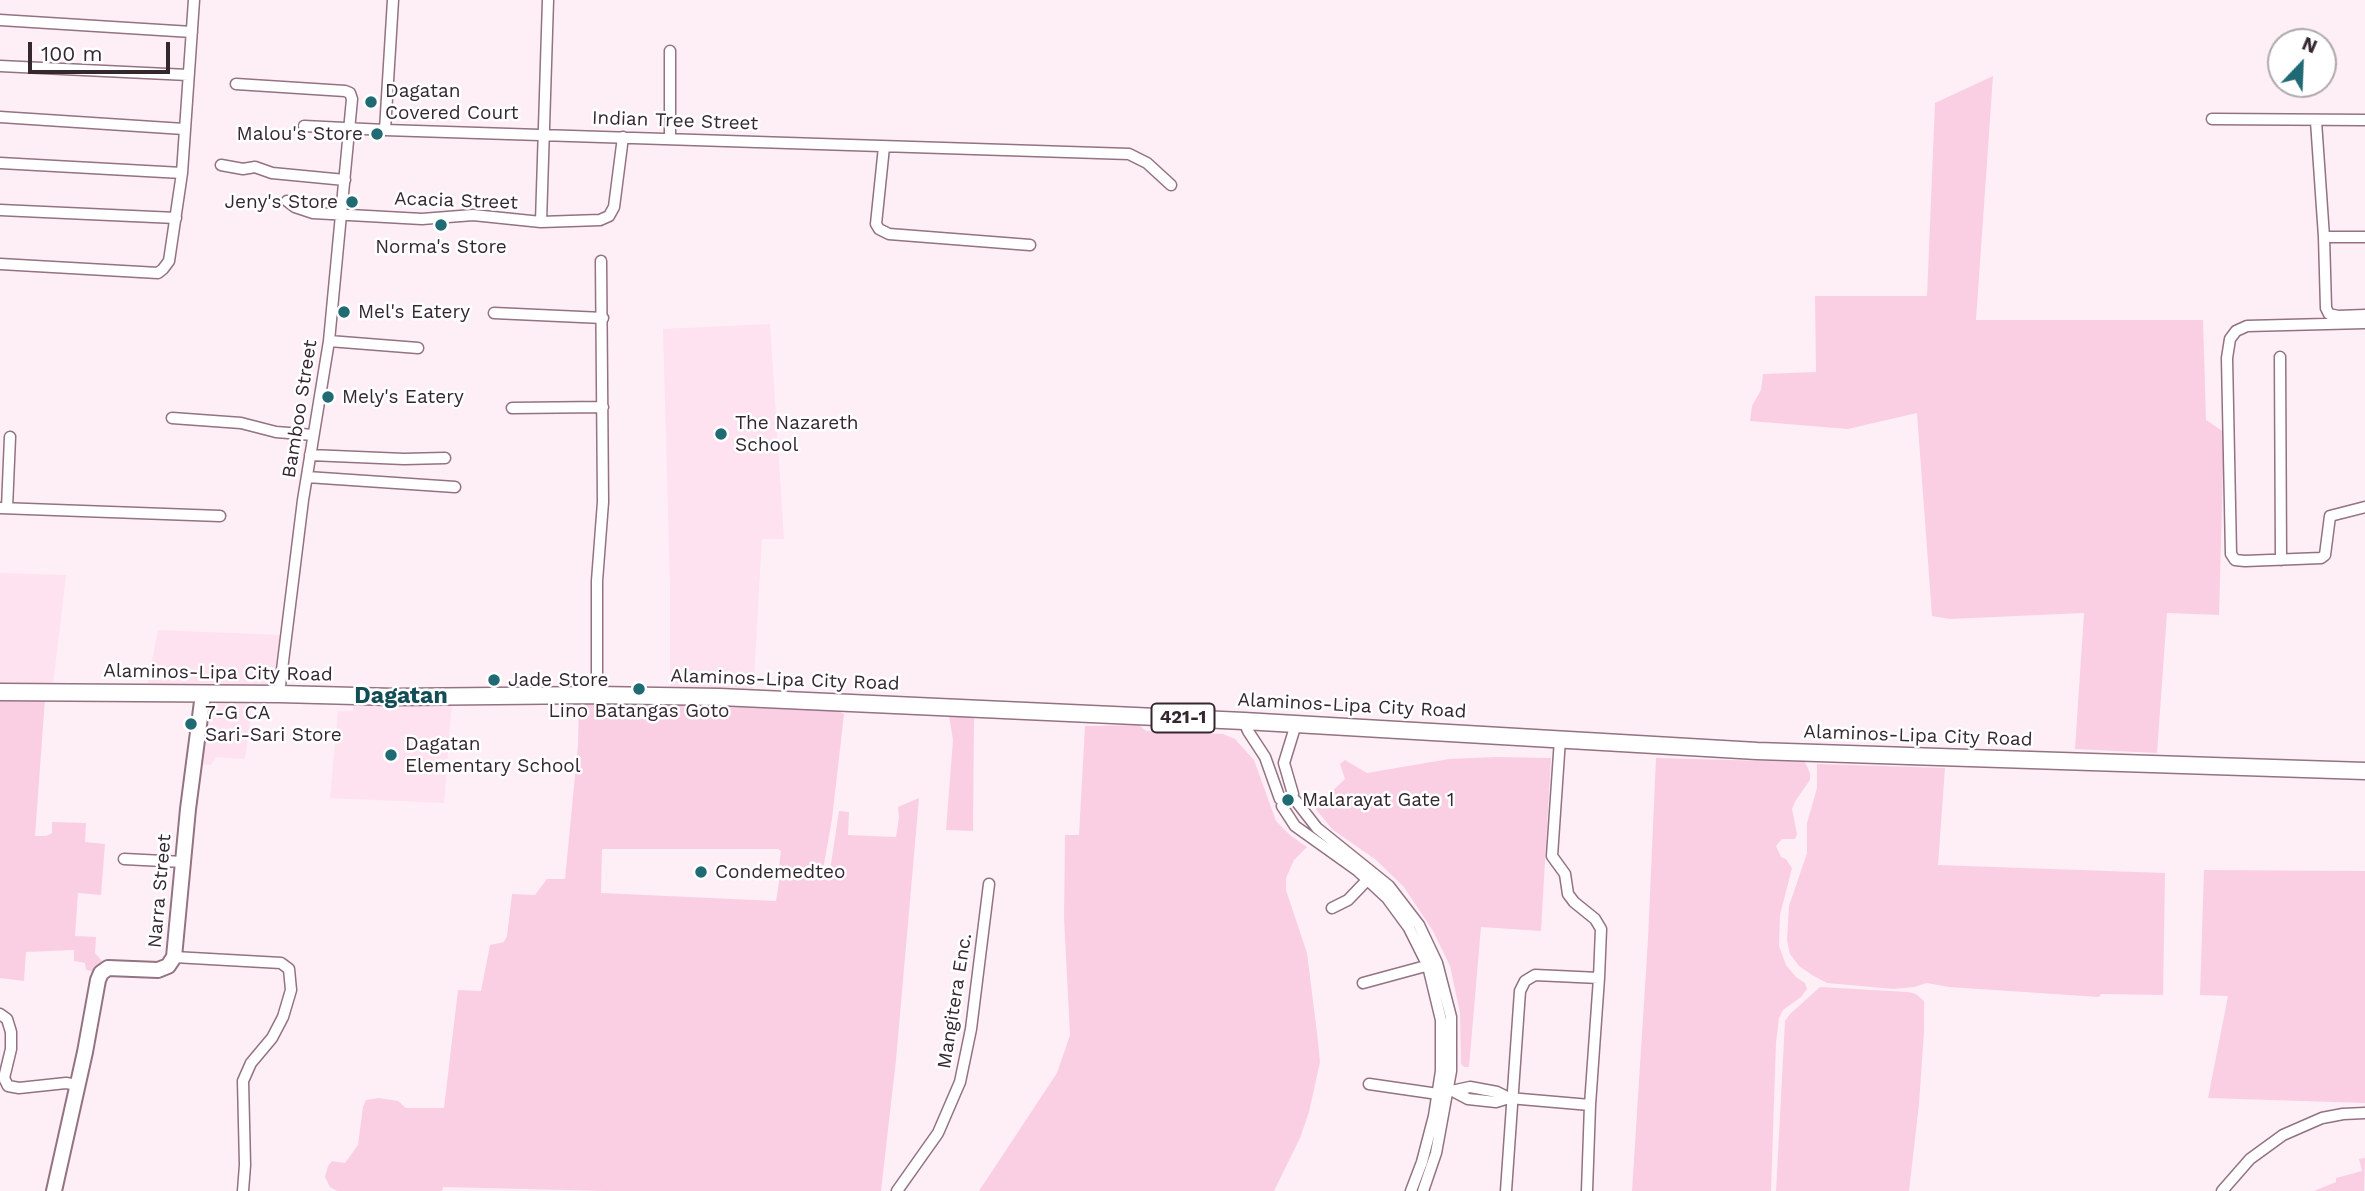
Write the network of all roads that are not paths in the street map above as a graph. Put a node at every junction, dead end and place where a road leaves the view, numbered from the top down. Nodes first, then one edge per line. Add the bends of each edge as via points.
1 (194, 0) edge
2 (393, 0) edge
3 (548, 0) edge
4 (0, 20) edge
5 (192, 32) junction
6 (670, 51) dead end
7 (0, 66) edge
8 (188, 75) junction
9 (236, 84) dead end
10 (0, 117) edge
11 (2212, 119) dead end
12 (2365, 120) edge
13 (2316, 121) junction
14 (304, 126) dead end
15 (184, 129) junction
16 (350, 129) junction
17 (385, 130) junction
18 (544, 134) junction
19 (623, 137) junction
20 (670, 138) junction
21 (884, 146) junction
22 (0, 163) edge
23 (221, 165) dead end
24 (182, 173) junction
25 (345, 180) junction
26 (1171, 185) dead end
27 (287, 201) dead end
28 (0, 209) edge
29 (342, 213) junction
30 (176, 218) junction
31 (541, 222) junction
32 (2324, 237) junction
33 (2365, 237) edge
34 (1030, 245) dead end
35 (601, 261) dead end
36 (0, 264) edge
37 (494, 313) dead end
38 (2365, 315) edge
39 (603, 318) junction
40 (2365, 323) edge
41 (329, 341) junction
42 (418, 348) dead end
43 (2280, 356) dead end
44 (603, 407) junction
45 (512, 408) dead end
46 (172, 418) dead end
47 (313, 435) junction
48 (10, 437) dead end
49 (310, 455) junction
50 (445, 458) dead end
51 (307, 477) junction
52 (455, 487) dead end
53 (2365, 507) edge
54 (4, 508) edge
55 (220, 516) dead end
56 (2281, 560) junction
57 (0, 692) edge
58 (203, 694) junction
59 (279, 694) junction
60 (597, 695) junction
61 (1244, 721) junction
62 (1296, 724) junction
63 (1560, 739) junction
64 (2365, 771) edge
65 (1289, 783) junction
66 (1276, 787) junction
67 (124, 859) dead end
68 (183, 862) junction
69 (1372, 876) junction
70 (989, 884) dead end
71 (1332, 908) dead end
72 (174, 957) junction
73 (1433, 964) junction
74 (1599, 978) junction
75 (1363, 983) dead end
76 (0, 1014) edge
77 (1369, 1084) dead end
78 (78, 1085) junction
79 (1446, 1092) junction
80 (1511, 1098) junction
81 (1590, 1105) junction
82 (2365, 1113) edge
83 (54, 1191) edge
84 (243, 1191) edge
85 (897, 1191) edge
86 (1411, 1191) edge
87 (1423, 1191) edge
88 (1506, 1191) edge
89 (1587, 1191) edge
90 (2222, 1191) edge

1 - 5 street
2 - 17 street
3 - 18 street
4 - 5 street
5 - 8 street
6 - 20 street
7 - 8 street
8 - 15 street
9 - 16 street, Bamboo Street via 350,93
10 - 15 street
11 - 13 street
12 - 13 street
13 - 32 street
14 - 16 street, Indian Tree Street
15 - 24 street
16 - 17 street, Indian Tree Street
16 - 25 street, Bamboo Street
17 - 18 street, Indian Tree Street
18 - 19 street, Indian Tree Street
18 - 31 street
19 - 20 street, Indian Tree Street
19 - 31 street, Acacia Street via 609,216
20 - 21 street, Indian Tree Street
21 - 26 street, Indian Tree Street via 1129,154
21 - 34 street via 879,229 888,234
22 - 24 street
23 - 25 street
24 - 30 street
25 - 29 street, Bamboo Street
27 - 29 street, Acacia Street via 313,213
28 - 30 street
29 - 31 street, Acacia Street via 422,219 473,215
29 - 41 street, Bamboo Street
30 - 36 street via 169,261 158,273
32 - 33 street
32 - 38 street via 2329,314
35 - 39 street
37 - 39 street
39 - 44 street
40 - 56 street via 2247,326 2230,339 2231,554 2235,560
41 - 42 street
41 - 47 street, Bamboo Street
43 - 56 street
44 - 45 street
44 - 60 street
46 - 47 street
47 - 49 street, Bamboo Street
48 - 54 street
49 - 50 street
49 - 51 street, Bamboo Street
51 - 52 street
51 - 59 street, Bamboo Street
53 - 56 street via 2330,516 2323,557
54 - 55 street
57 - 58 main road, Alaminos-Lipa City Road / 421-1
58 - 59 main road, Alaminos-Lipa City Road / 421-1
58 - 68 street, Narra Street
59 - 60 main road, Alaminos-Lipa City Road / 421-1
60 - 61 main road, Alaminos-Lipa City Road / 421-1
61 - 62 main road, Alaminos-Lipa City Road / 421-1
61 - 66 street
62 - 63 main road, Alaminos-Lipa City Road / 421-1
62 - 65 street via 1284,763
63 - 64 main road, Alaminos-Lipa City Road / 421-1 via 1756,751
63 - 74 street via 1552,856 1564,874 1568,894 1599,923
65 - 66 street
65 - 69 street via 1317,828
66 - 69 street via 1289,818 1304,834
67 - 68 street
68 - 72 street, Narra Street
69 - 71 street via 1348,900
69 - 73 street
70 - 85 street, Mangitera Enc. via 960,1082 938,1133
72 - 78 street, Narra Street via 158,970 115,967 101,973
72 - 84 street via 281,963 289,969 291,989 284,1017 243,1082
73 - 75 street
73 - 79 street
74 - 80 street via 1541,974 1525,981 1520,991
74 - 81 street
76 - 78 street via 11,1032 5,1084 14,1088
77 - 79 street
78 - 83 street, Narra Street
79 - 80 street via 1496,1102
79 - 86 street
79 - 87 street via 1436,1153
80 - 81 street
80 - 88 street
81 - 89 street
82 - 90 street via 2322,1118 2283,1135 2250,1158

